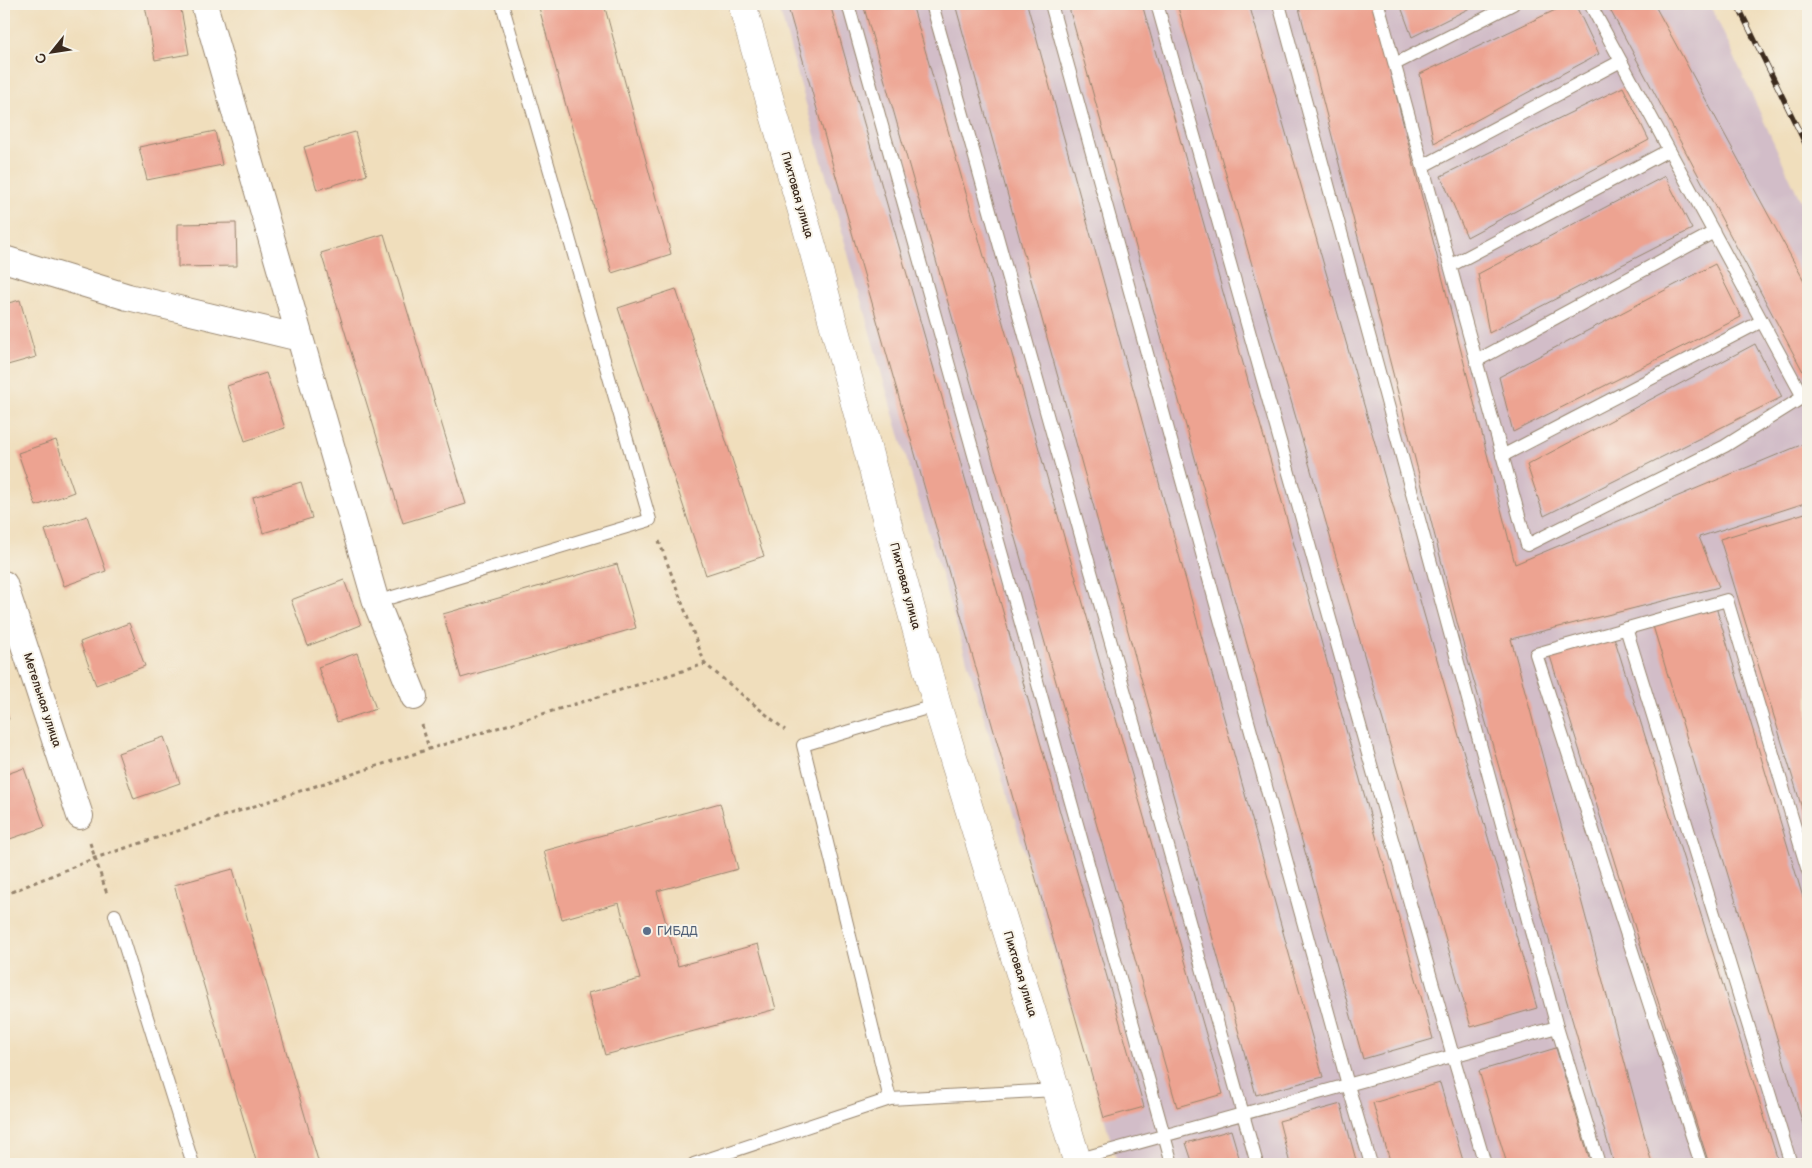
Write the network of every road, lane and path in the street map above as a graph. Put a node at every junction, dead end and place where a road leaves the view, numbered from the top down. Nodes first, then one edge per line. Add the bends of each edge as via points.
1 (204, 4) edge
2 (502, 4) edge
3 (742, 4) edge
4 (848, 4) edge
5 (932, 4) edge
6 (1051, 4) edge
7 (1157, 4) edge
8 (1279, 4) edge
9 (1378, 4) edge
10 (1512, 4) edge
11 (1590, 4) edge
12 (1621, 61) junction
13 (1395, 64) junction
14 (1669, 150) junction
15 (1423, 166) junction
16 (1714, 232) junction
17 (4, 259) edge
18 (1450, 266) junction
19 (1762, 321) junction
20 (300, 338) junction
21 (1476, 361) junction
22 (1502, 456) junction
23 (650, 520) junction
24 (4, 584) edge
25 (376, 602) junction
26 (1626, 628) junction
27 (705, 664) junction
28 (414, 697) dead end
29 (937, 705) junction
30 (803, 745) junction
31 (80, 816) joint
32 (95, 858) junction
33 (1808, 872) edge
34 (4, 895) edge
35 (115, 915) joint
36 (1557, 1027) junction
37 (1453, 1056) junction
38 (1348, 1085) junction
39 (1056, 1090) junction
40 (890, 1099) junction
41 (1242, 1114) junction
42 (1164, 1136) junction
43 (1077, 1162) edge
44 (193, 1164) edge
45 (694, 1164) edge
46 (1172, 1164) edge
47 (1257, 1164) edge
48 (1371, 1164) edge
49 (1485, 1164) edge
50 (1599, 1164) edge
51 (1702, 1164) edge
52 (1791, 1164) edge

1 - 20 street
2 - 23 lane
3 - 29 street, Пихтовая улица
4 - 42 lane
5 - 41 lane
6 - 38 lane
7 - 37 lane
8 - 36 lane
9 - 13 lane
10 - 13 lane
11 - 12 lane
12 - 14 lane
12 - 15 lane
13 - 15 lane
14 - 16 lane
14 - 18 lane
15 - 18 lane
16 - 19 lane
16 - 21 lane
17 - 20 street via 128,297
18 - 21 lane
19 - 22 lane
19 - 22 lane via 1803,397 1725,446 1527,545
20 - 25 street
21 - 22 lane
23 - 25 lane
23 - 27 path
24 - 31 street, Метельная улица
25 - 28 street
26 - 33 lane via 1727,600
26 - 51 lane via 1536,654
26 - 52 lane
27 - 30 path
27 - 32 path via 429,749
29 - 30 lane
29 - 39 street, Пихтовая улица
30 - 40 lane
31 - 32 path
32 - 34 path
32 - 35 path
35 - 44 lane
36 - 37 lane
36 - 50 lane
37 - 38 lane
37 - 49 lane
38 - 41 lane
38 - 48 lane
39 - 40 lane
39 - 43 street, Пихтовая улица
40 - 45 lane
41 - 42 lane
41 - 47 lane
42 - 43 lane
42 - 46 lane

